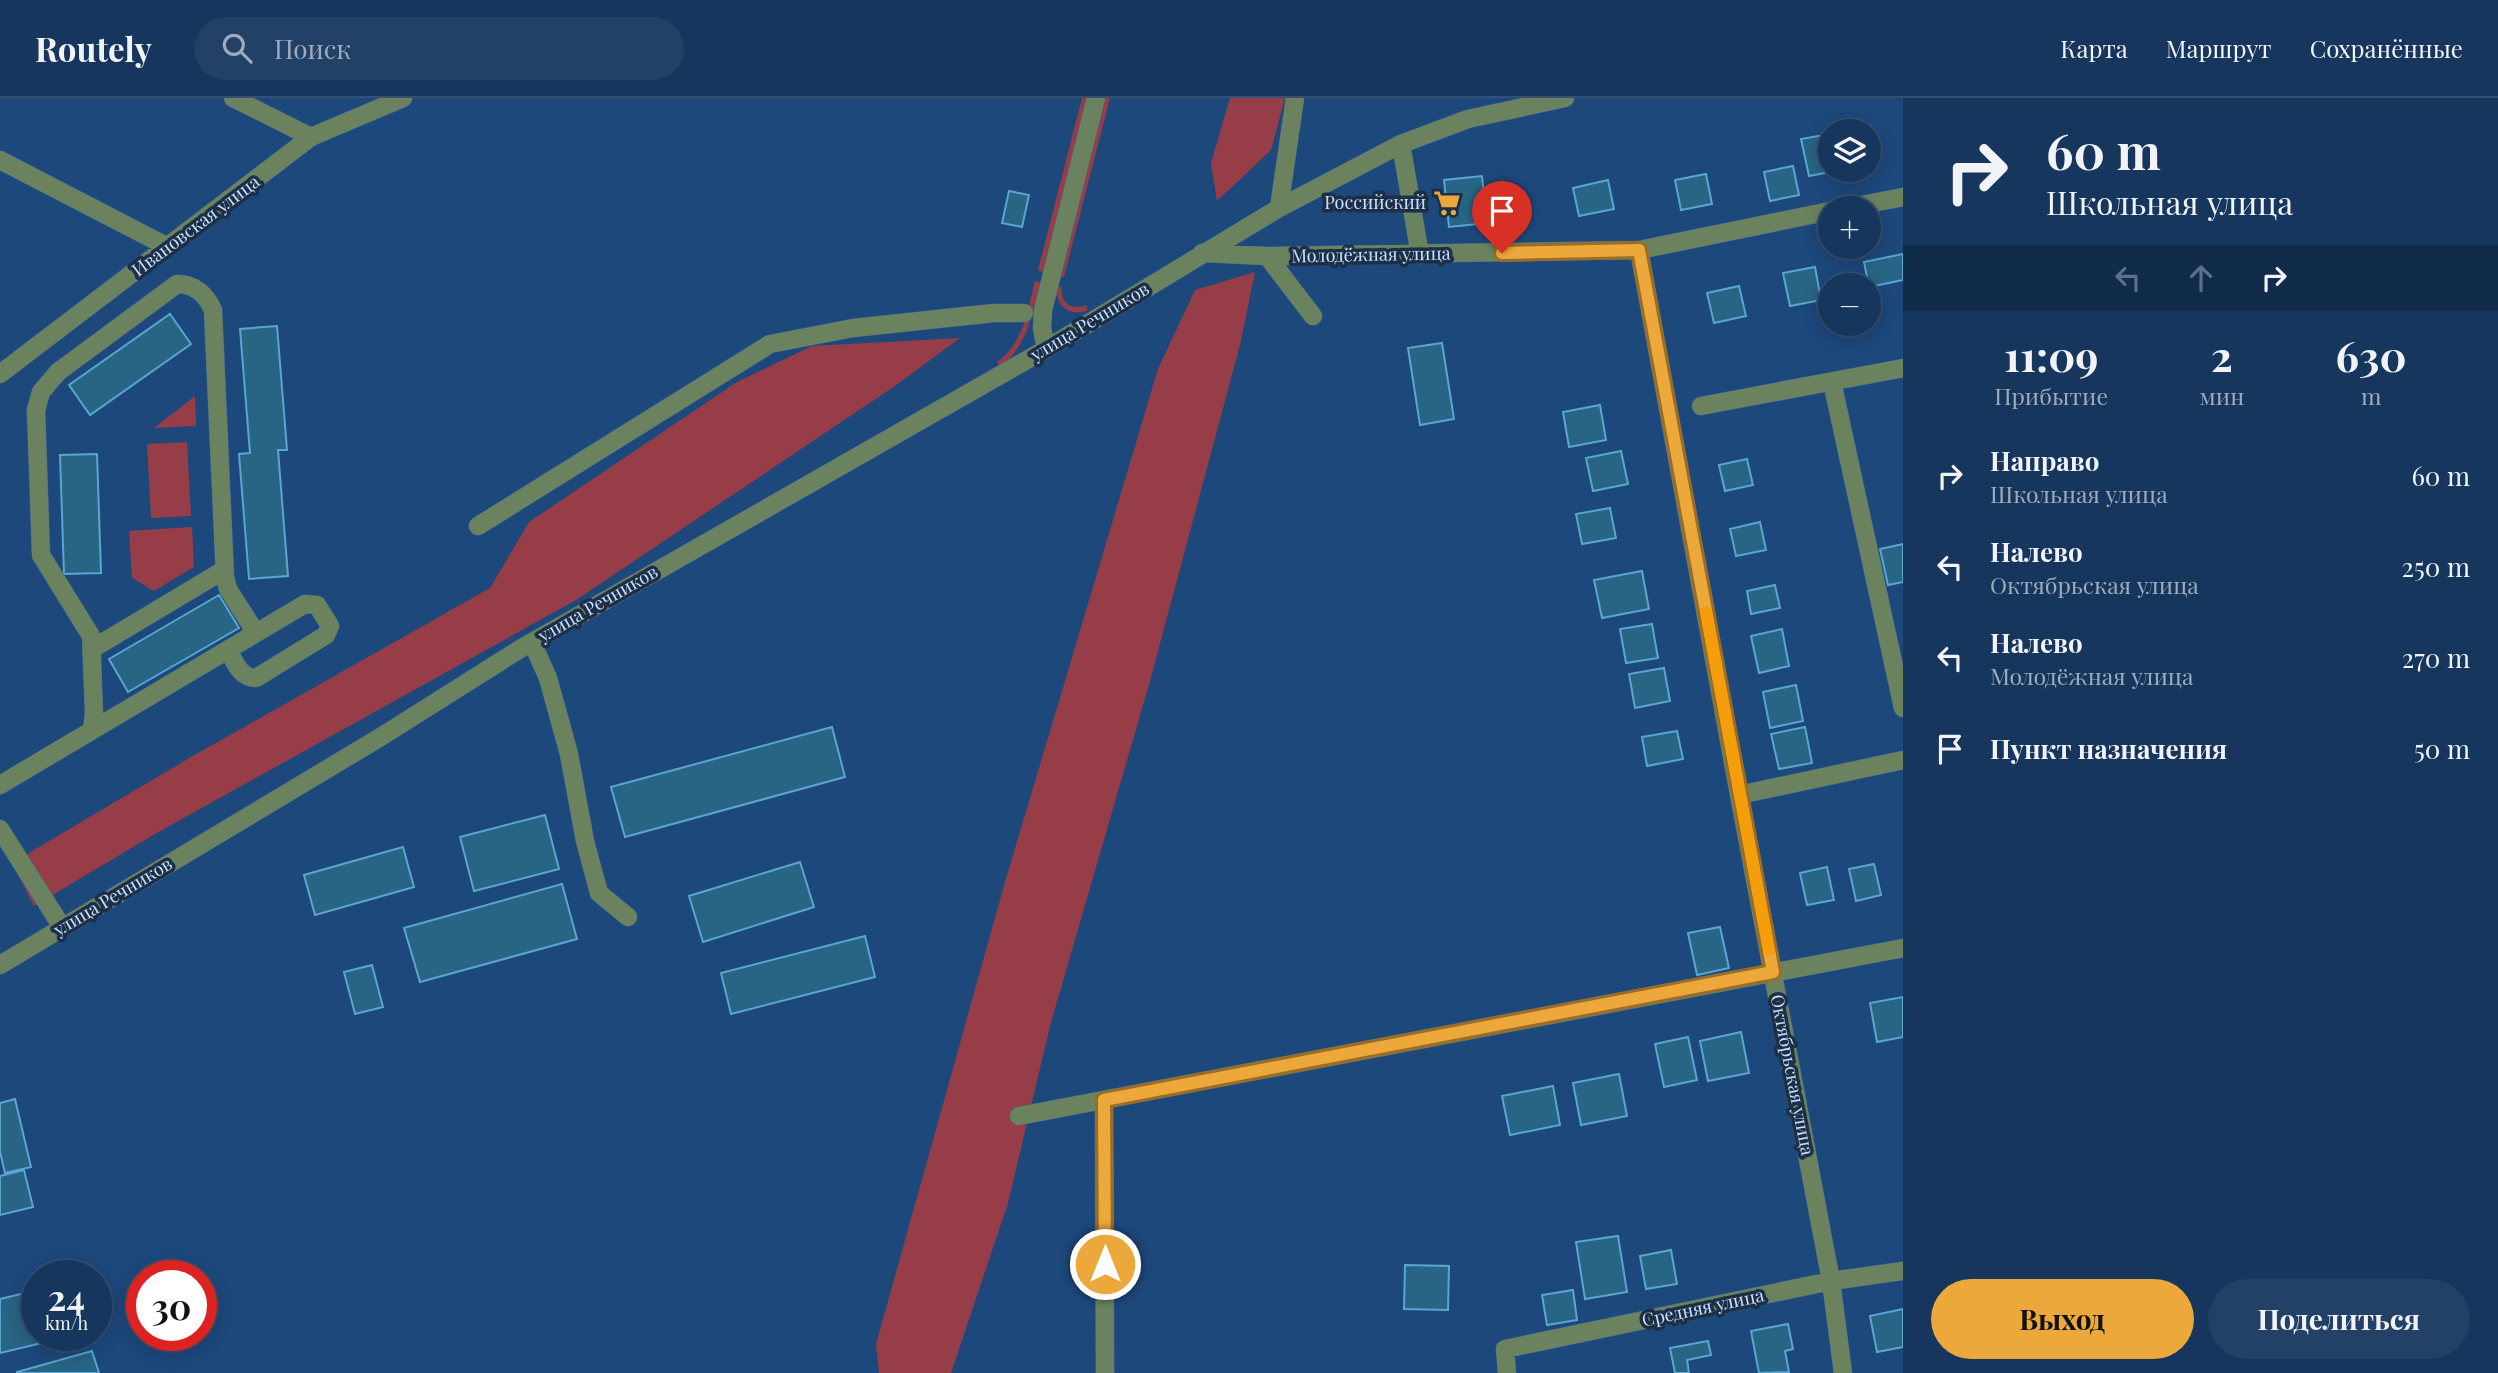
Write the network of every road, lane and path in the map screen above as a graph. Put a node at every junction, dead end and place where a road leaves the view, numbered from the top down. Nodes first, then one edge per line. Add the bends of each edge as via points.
1 (233, 98) edge
2 (404, 98) edge
3 (1096, 98) edge
4 (1295, 98) edge
5 (1565, 98) edge
6 (311, 137) junction
7 (1401, 144) junction
8 (0, 160) edge
9 (1903, 197) edge
10 (1881, 201) edge
11 (1279, 208) junction
12 (1818, 213) edge
13 (169, 247) junction
14 (1639, 250) junction
15 (1202, 253) junction
16 (1420, 255) junction
17 (1267, 257) junction
18 (1024, 313) dead end
19 (1312, 316) dead end
20 (1046, 349) junction
21 (1903, 368) edge
22 (0, 374) edge
23 (1832, 382) junction
24 (1701, 406) dead end
25 (478, 526) dead end
26 (224, 570) junction
27 (256, 633) junction
28 (532, 642) junction
29 (92, 649) junction
30 (228, 650) junction
31 (1903, 708) edge
32 (92, 730) junction
33 (1903, 760) edge
34 (0, 785) edge
35 (1739, 795) junction
36 (0, 830) edge
37 (628, 917) dead end
38 (62, 927) junction
39 (1903, 948) edge
40 (0, 965) edge
41 (1773, 972) junction
42 (1104, 1100) junction
43 (1019, 1116) dead end
44 (1903, 1271) edge
45 (1831, 1281) junction
46 (1105, 1373) edge
47 (1507, 1373) edge
48 (1843, 1373) edge

1 - 6 street
2 - 6 street, Ивановская улица
3 - 20 street via 1043,310
4 - 11 street
5 - 7 street, улица Речников via 1468,119
6 - 13 street, Ивановская улица
7 - 11 street, улица Речников
7 - 16 street
8 - 13 street
9 - 10 street
11 - 15 street, улица Речников
12 - 14 street, Молодёжная улица
13 - 22 street, Ивановская улица
14 - 16 street, Молодёжная улица
14 - 35 street, Октябрьская улица
15 - 17 street, Молодёжная улица
15 - 20 street, улица Речников
16 - 17 street, Молодёжная улица
17 - 19 street
18 - 25 street via 853,328 770,344
20 - 28 street, улица Речников
21 - 23 street
23 - 24 street
23 - 31 street
26 - 27 street via 228,589
26 - 29 street
26 - 29 street via 213,310 202,293 177,284 58,372 41,393 36,410 41,555 91,636
27 - 30 street
27 - 30 street via 311,603 330,626 326,635 256,678 243,674
28 - 37 street via 548,678 569,754 584,841 599,893
28 - 38 street, улица Речников
29 - 32 street
30 - 32 street
32 - 34 street
33 - 35 street
35 - 41 street, Октябрьская улица
36 - 38 street
38 - 40 street, улица Речников
39 - 41 street
41 - 42 street
41 - 45 street, Октябрьская улица
42 - 43 street
42 - 46 street
44 - 45 street, Средняя улица
45 - 47 street, Средняя улица via 1505,1349
45 - 48 street, Октябрьская улица

